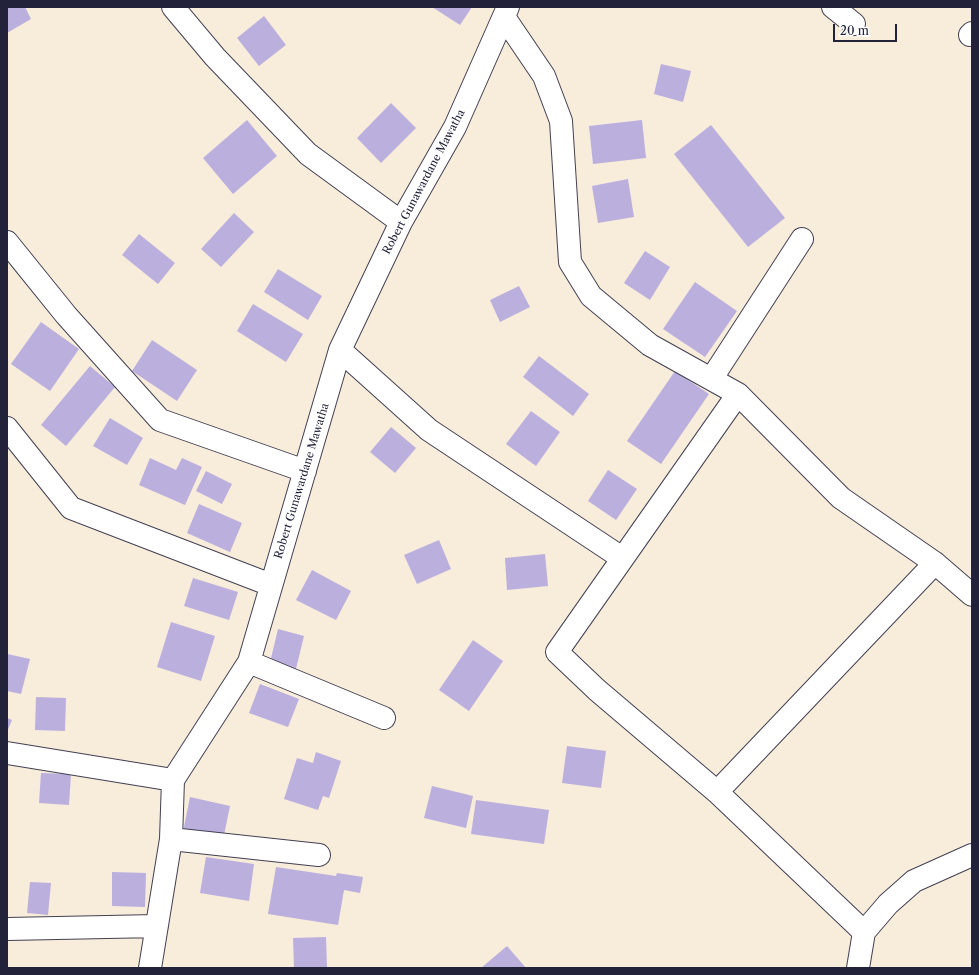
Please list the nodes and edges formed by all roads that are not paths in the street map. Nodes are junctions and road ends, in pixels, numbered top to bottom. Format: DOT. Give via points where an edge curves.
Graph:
graph roads {
  1 [pos="173,7"];
  2 [pos="833,7"];
  3 [pos="506,12"];
  4 [pos="854,24"];
  5 [pos="401,222"];
  6 [pos="802,239"];
  7 [pos="7,242"];
  8 [pos="340,350"];
  9 [pos="712,378"];
  10 [pos="738,394"];
  11 [pos="7,428"];
  12 [pos="305,471"];
  13 [pos="622,558"];
  14 [pos="936,563"];
  15 [pos="270,585"];
  16 [pos="972,595"];
  17 [pos="249,662"];
  18 [pos="384,718"];
  19 [pos="7,752"];
  20 [pos="173,780"];
  21 [pos="717,792"];
  22 [pos="171,839"];
  23 [pos="319,855"];
  24 [pos="972,855"];
  25 [pos="157,926"];
  26 [pos="7,929"];
  27 [pos="864,932"];
  28 [pos="150,968"];
  29 [pos="858,968"];
  1 -- 5 [label="street" via="215,57 308,154"];
  2 -- 4 [label="street"];
  3 -- 5 [label="street, Robert Gunawardane Mawatha" via="456,127"];
  3 -- 9 [label="street" via="544,76 561,121 570,262 591,296 650,345"];
  5 -- 8 [label="street, Robert Gunawardane Mawatha"];
  6 -- 9 [label="street"];
  7 -- 12 [label="street" via="66,315 160,420"];
  8 -- 12 [label="street, Robert Gunawardane Mawatha"];
  8 -- 13 [label="street" via="429,430"];
  9 -- 10 [label="street"];
  10 -- 13 [label="street"];
  10 -- 14 [label="street" via="841,498"];
  11 -- 15 [label="street" via="71,508"];
  12 -- 15 [label="street, Robert Gunawardane Mawatha"];
  13 -- 21 [label="street" via="557,652 597,690"];
  14 -- 16 [label="street"];
  14 -- 21 [label="street"];
  15 -- 17 [label="street, Robert Gunawardane Mawatha"];
  17 -- 18 [label="street"];
  17 -- 20 [label="street, Robert Gunawardane Mawatha"];
  19 -- 20 [label="street"];
  20 -- 22 [label="street"];
  21 -- 27 [label="street"];
  22 -- 23 [label="street"];
  22 -- 25 [label="street"];
  24 -- 27 [label="street" via="914,881 888,904"];
  25 -- 26 [label="street"];
  25 -- 28 [label="street"];
  27 -- 29 [label="street"];
}
